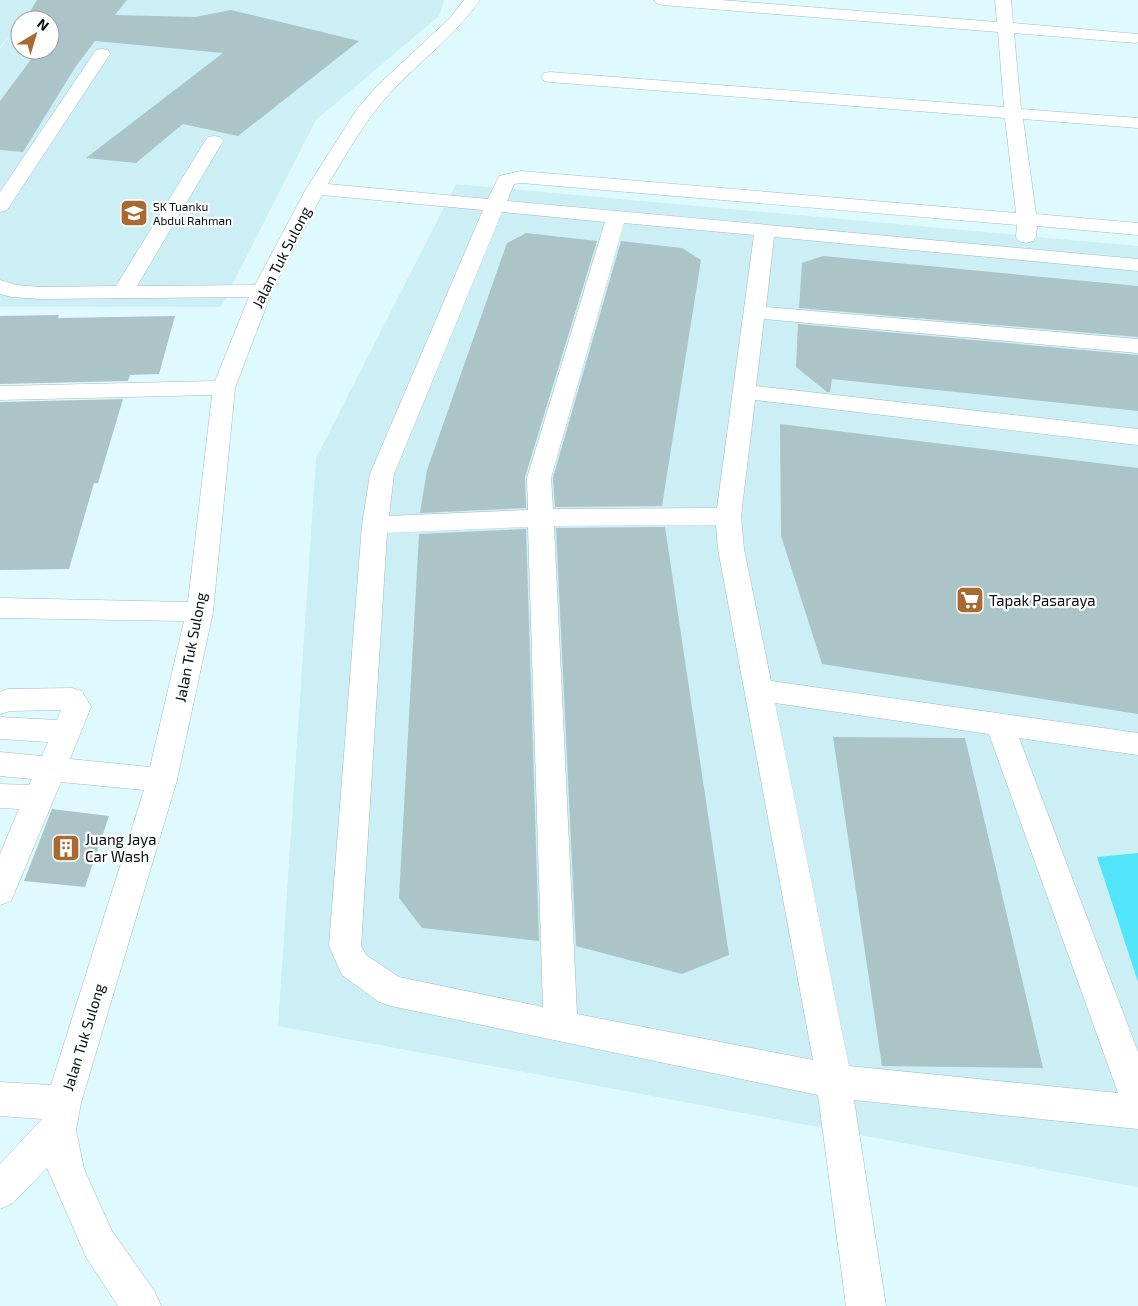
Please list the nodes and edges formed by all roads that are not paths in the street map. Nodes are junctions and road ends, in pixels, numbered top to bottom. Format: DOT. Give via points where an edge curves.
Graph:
graph roads {
  1 [pos="472,0"];
  2 [pos="662,0"];
  3 [pos="1003,0"];
  4 [pos="1005,28"];
  5 [pos="1136,38"];
  6 [pos="102,54"];
  7 [pos="550,77"];
  8 [pos="1013,114"];
  9 [pos="1138,123"];
  10 [pos="214,141"];
  11 [pos="316,189"];
  12 [pos="0,206"];
  13 [pos="495,207"];
  14 [pos="616,218"];
  15 [pos="1027,220"];
  16 [pos="1138,229"];
  17 [pos="765,231"];
  18 [pos="1026,255"];
  19 [pos="1138,265"];
  20 [pos="0,286"];
  21 [pos="262,291"];
  22 [pos="123,292"];
  23 [pos="754,312"];
  24 [pos="1138,346"];
  25 [pos="224,388"];
  26 [pos="744,392"];
  27 [pos="0,394"];
  28 [pos="1138,438"];
  29 [pos="728,516"];
  30 [pos="541,518"];
  31 [pos="375,525"];
  32 [pos="0,608"];
  33 [pos="200,612"];
  34 [pos="758,690"];
  35 [pos="0,703"];
  36 [pos="1000,724"];
  37 [pos="0,728"];
  38 [pos="66,732"];
  39 [pos="1138,744"];
  40 [pos="0,764"];
  41 [pos="50,769"];
  42 [pos="162,780"];
  43 [pos="0,796"];
  44 [pos="38,798"];
  45 [pos="10,842"];
  46 [pos="1,888"];
  47 [pos="561,1028"];
  48 [pos="834,1081"];
  49 [pos="0,1098"];
  50 [pos="1138,1099"];
  51 [pos="1138,1112"];
  52 [pos="61,1117"];
  53 [pos="0,1190"];
  54 [pos="142,1306"];
  55 [pos="866,1306"];
  1 -- 11 [label="street, Jalan Tuk Sulong" via="456,21 363,113"];
  2 -- 4 [label="street"];
  3 -- 4 [label="street"];
  4 -- 5 [label="street"];
  4 -- 8 [label="street"];
  6 -- 12 [label="street"];
  7 -- 8 [label="street"];
  8 -- 9 [label="street"];
  8 -- 15 [label="street"];
  10 -- 22 [label="street"];
  11 -- 13 [label="street"];
  11 -- 21 [label="street, Jalan Tuk Sulong"];
  13 -- 14 [label="street"];
  13 -- 15 [label="street" via="506,180 521,177"];
  13 -- 31 [label="street" via="382,474"];
  14 -- 17 [label="street"];
  14 -- 30 [label="street" via="539,478"];
  15 -- 16 [label="street"];
  15 -- 18 [label="street"];
  17 -- 18 [label="street"];
  17 -- 23 [label="street"];
  18 -- 19 [label="street"];
  20 -- 22 [label="street" via="12,291 40,293"];
  21 -- 22 [label="street"];
  21 -- 25 [label="street, Jalan Tuk Sulong"];
  23 -- 24 [label="street"];
  23 -- 26 [label="street"];
  25 -- 27 [label="street"];
  25 -- 33 [label="street, Jalan Tuk Sulong"];
  26 -- 28 [label="street"];
  26 -- 29 [label="street"];
  29 -- 30 [label="street"];
  29 -- 34 [label="street" via="731,549"];
  30 -- 31 [label="street"];
  30 -- 47 [label="street"];
  31 -- 47 [label="street" via="345,946 354,965 391,991"];
  32 -- 33 [label="street"];
  33 -- 42 [label="street, Jalan Tuk Sulong"];
  34 -- 36 [label="street"];
  34 -- 48 [label="street"];
  35 -- 38 [label="street" via="8,700 72,699 77,707"];
  36 -- 39 [label="street"];
  36 -- 50 [label="street"];
  37 -- 38 [label="street"];
  38 -- 41 [label="street"];
  40 -- 41 [label="street"];
  41 -- 42 [label="street"];
  41 -- 44 [label="street"];
  42 -- 52 [label="street, Jalan Tuk Sulong"];
  43 -- 44 [label="street"];
  44 -- 45 [label="street"];
  45 -- 46 [label="street"];
  47 -- 48 [label="street"];
  48 -- 51 [label="street"];
  48 -- 55 [label="street"];
  49 -- 52 [label="street"];
  52 -- 53 [label="street"];
  52 -- 54 [label="street, Jalan Tuk Sulong" via="66,1172 99,1244"];
}
